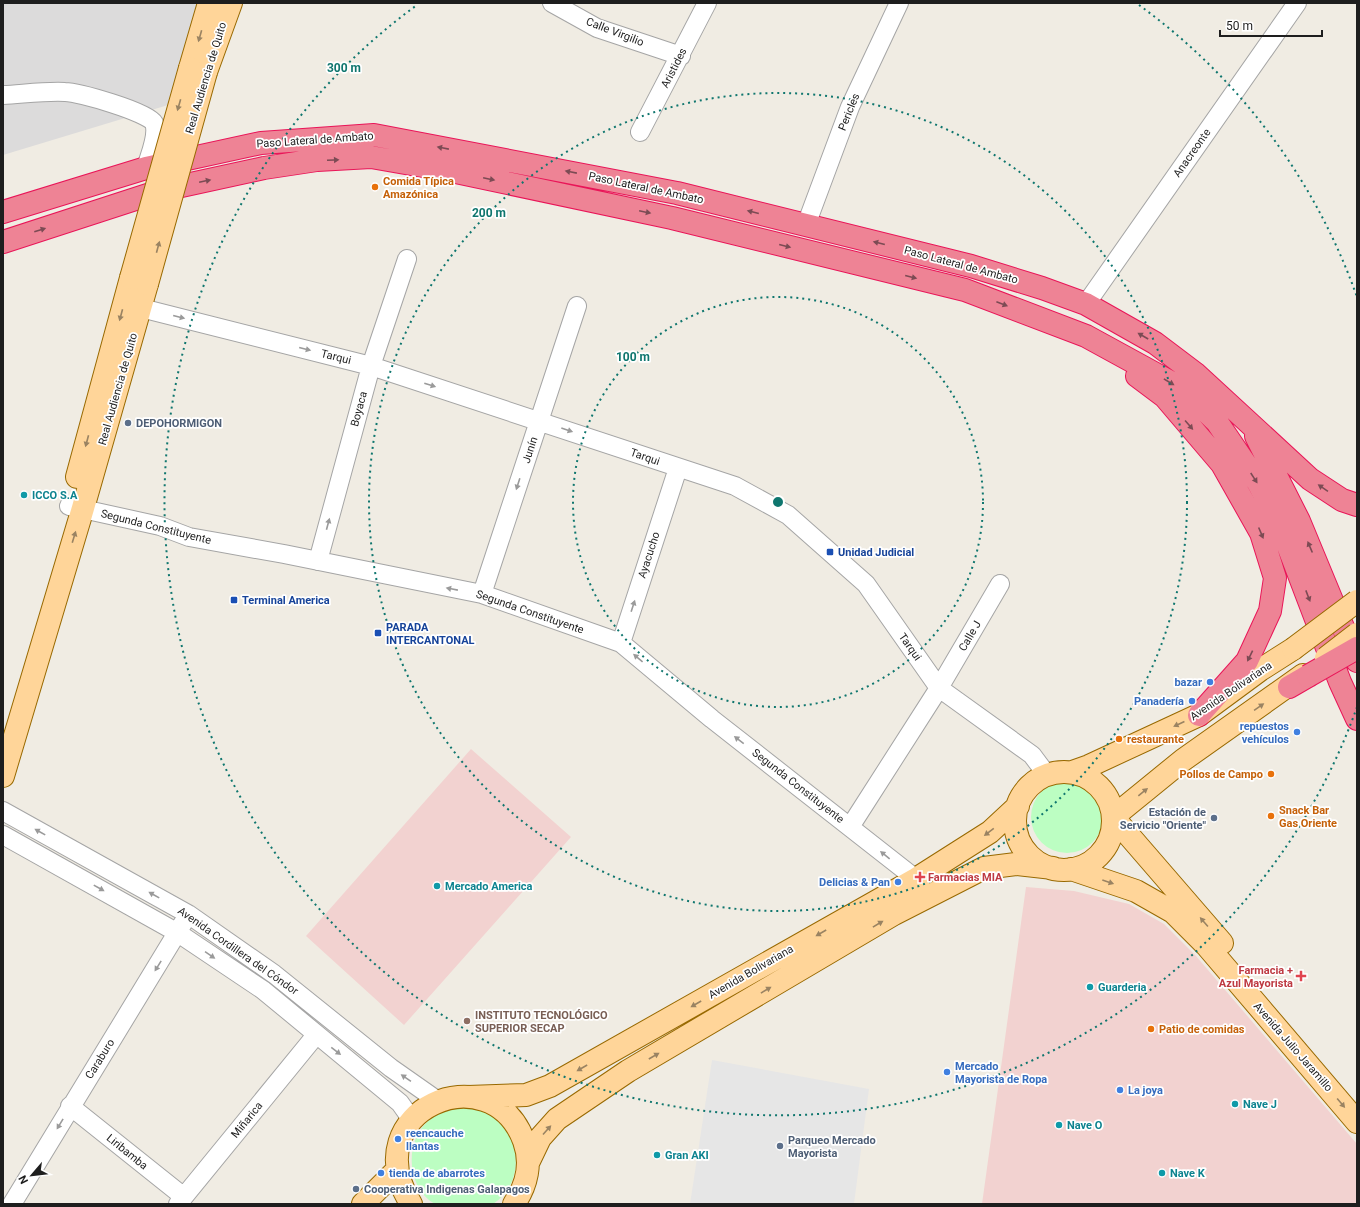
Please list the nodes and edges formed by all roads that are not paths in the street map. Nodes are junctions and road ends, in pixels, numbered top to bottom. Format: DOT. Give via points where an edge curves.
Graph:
graph roads {
  1 [pos="552,3"];
  2 [pos="707,3"];
  3 [pos="899,3"];
  4 [pos="1297,3"];
  5 [pos="220,4"];
  6 [pos="680,56"];
  7 [pos="3,95"];
  8 [pos="640,132"];
  9 [pos="146,168"];
  10 [pos="3,212"];
  11 [pos="806,225"];
  12 [pos="3,242"];
  13 [pos="407,259"];
  14 [pos="139,281"];
  15 [pos="1086,304"];
  16 [pos="577,306"];
  17 [pos="141,308"];
  18 [pos="1086,336"];
  19 [pos="371,366"];
  20 [pos="539,421"];
  21 [pos="1249,422"];
  22 [pos="678,468"];
  23 [pos="1354,501"];
  24 [pos="76,507"];
  25 [pos="318,561"];
  26 [pos="1000,584"];
  27 [pos="482,594"];
  28 [pos="1357,601"];
  29 [pos="1357,634"];
  30 [pos="620,643"];
  31 [pos="1357,648"];
  32 [pos="1357,661"];
  33 [pos="1307,675"];
  34 [pos="1289,686"];
  35 [pos="939,688"];
  36 [pos="1199,715"];
  37 [pos="1357,719"];
  38 [pos="3,733"];
  39 [pos="1072,772"];
  40 [pos="1046,775"];
  41 [pos="3,776"];
  42 [pos="1018,806"];
  43 [pos="3,811"];
  44 [pos="1113,817"];
  45 [pos="850,826"];
  46 [pos="3,835"];
  47 [pos="83,856"];
  48 [pos="1062,869"];
  49 [pos="74,874"];
  50 [pos="916,879"];
  51 [pos="188,914"];
  52 [pos="178,933"];
  53 [pos="316,1035"];
  54 [pos="468,1097"];
  55 [pos="1357,1100"];
  56 [pos="438,1101"];
  57 [pos="70,1106"];
  58 [pos="412,1120"];
  59 [pos="1357,1122"];
  60 [pos="528,1164"];
  61 [pos="397,1170"];
  62 [pos="181,1201"];
  63 [pos="520,1201"];
  64 [pos="12,1204"];
  65 [pos="363,1204"];
  66 [pos="411,1204"];
  1 -- 6 [label="street, Calle Virgilio" via="597,28"];
  2 -- 6 [label="street, Aristides"];
  3 -- 11 [label="street, Pericles" via="850,107"];
  4 -- 15 [label="street, Anacreonte"];
  5 -- 14 [label="main road, Real Audiencia de Quito, bridge" via="198,70"];
  6 -- 8 [label="street, Aristides"];
  7 -- 9 [label="street" via="65,92 109,102 144,116 153,121 156,130"];
  9 -- 10 [label="highway, Paso Lateral de Ambato"];
  11 -- 9 [label="highway, Paso Lateral de Ambato, one-way" via="677,193 374,135 261,143"];
  15 -- 11 [label="highway, Paso Lateral de Ambato, one-way" via="971,266"];
  12 -- 18 [label="highway, Paso Lateral de Ambato, one-way" via="163,190 264,168 318,160 371,157 451,171 672,218 965,290"];
  13 -- 19 [label="street, Boyaca"];
  14 -- 17 [label="main road, Real Audiencia de Quito"];
  14 -- 24 [label="main road, Real Audiencia de Quito, one-way"];
  21 -- 15 [label="highway, Paso Lateral de Ambato, one-way" via="1196,374 1155,343"];
  16 -- 20 [label="street, Junín"];
  17 -- 19 [label="street, Tarqui, one-way"];
  17 -- 24 [label="main road, Real Audiencia de Quito"];
  18 -- 36 [label="highway, one-way" via="1165,397 1222,464 1261,533 1275,578 1270,611 1247,661"];
  18 -- 37 [label="highway, one-way" via="1172,383 1217,422 1257,481 1277,517 1340,682"];
  19 -- 20 [label="street, Tarqui, one-way"];
  25 -- 19 [label="street, Boyaca, one-way"];
  20 -- 22 [label="street, Tarqui, one-way"];
  20 -- 27 [label="street, Junín, one-way"];
  23 -- 21 [label="highway, Paso Lateral de Ambato, one-way" via="1342,500 1310,479"];
  32 -- 21 [label="highway, one-way" via="1299,521"];
  30 -- 22 [label="street, Ayacucho, one-way"];
  22 -- 35 [label="street, Tarqui" via="735,486 788,515 866,584"];
  24 -- 25 [label="street, Segunda Constituyente" via="160,526 189,537"];
  24 -- 38 [label="main road, Real Audiencia de Quito"];
  41 -- 24 [label="main road, Real Audiencia de Quito, one-way"];
  27 -- 25 [label="street, Segunda Constituyente, one-way"];
  26 -- 35 [label="street, Calle J"];
  27 -- 30 [label="street, Segunda Constituyente"];
  28 -- 36 [label="main road, Avenida Bolivariana, bridge"];
  29 -- 33 [label="main road, bridge"];
  45 -- 30 [label="street, Segunda Constituyente, one-way" via="712,719"];
  31 -- 33 [label="highway, bridge"];
  33 -- 34 [label="highway"];
  44 -- 34 [label="main road, one-way" via="1183,760"];
  35 -- 40 [label="street, Tarqui" via="1032,755"];
  35 -- 45 [label="street, Calle J"];
  36 -- 39 [label="main road, Avenida Bolivariana, one-way"];
  39 -- 40 [label="main road, Avenida Bolivariana"];
  39 -- 44 [label="main road, Avenida Bolivariana" via="1100,787 1109,801"];
  40 -- 42 [label="main road, Avenida Bolivariana" via="1034,782 1024,793"];
  42 -- 48 [label="main road, Avenida Bolivariana" via="1016,822 1019,837 1026,851 1038,862"];
  42 -- 50 [label="main road, Avenida Bolivariana, one-way" via="990,832"];
  47 -- 43 [label="street, Avenida Cordillera del Cóndor, one-way"];
  44 -- 48 [label="main road, Avenida Bolivariana" via="1112,832 1107,845 1097,857 1085,865"];
  55 -- 44 [label="main road, Avenida Julio Jaramillo, one-way"];
  50 -- 45 [label="street, Segunda Constituyente, one-way"];
  46 -- 49 [label="street, Avenida Cordillera del Cóndor"];
  47 -- 49 [label="street"];
  51 -- 47 [label="street, Avenida Cordillera del Cóndor, one-way"];
  48 -- 59 [label="main road, Avenida Julio Jaramillo, one-way" via="1136,891 1173,912 1207,946"];
  60 -- 48 [label="main road, Avenida Bolivariana, one-way" via="540,1138 564,1115 628,1071 894,914 984,868 1016,864"];
  49 -- 52 [label="street, Avenida Cordillera del Cóndor, one-way"];
  50 -- 54 [label="main road, Avenida Bolivariana, one-way" via="550,1086 526,1095"];
  51 -- 52 [label="street, Caraburo"];
  56 -- 51 [label="street, Avenida Cordillera del Cóndor, one-way" via="391,1068 274,974"];
  52 -- 53 [label="street, Avenida Cordillera del Cóndor, one-way" via="263,990"];
  52 -- 57 [label="street, Caraburo, one-way"];
  53 -- 58 [label="street, Avenida Cordillera del Cóndor, one-way" via="400,1103"];
  53 -- 62 [label="street, Miñarica"];
  54 -- 56 [label="main road, Avenida Bolivariana"];
  54 -- 60 [label="main road, Avenida Bolivariana" via="484,1100 512,1119 521,1132 527,1148"];
  56 -- 58 [label="main road, Avenida Bolivariana" via="424,1108"];
  57 -- 62 [label="street, Liribamba"];
  57 -- 64 [label="street, Caraburo, one-way"];
  58 -- 61 [label="main road, Avenida Bolivariana" via="399,1143"];
  60 -- 63 [label="main road, Avenida Bolivariana"];
  61 -- 65 [label="main road"];
  61 -- 66 [label="main road, Avenida Bolivariana" via="402,1189"];
}
